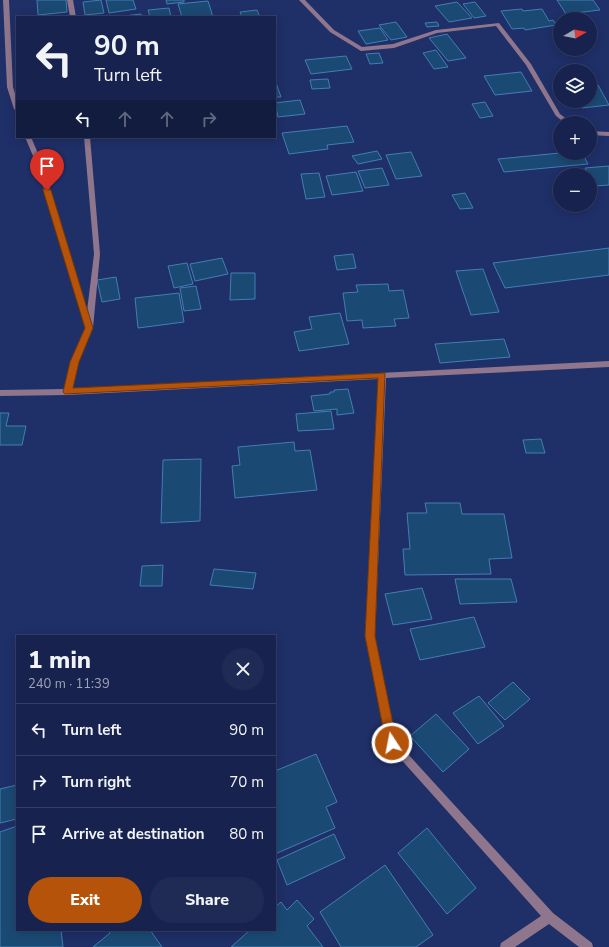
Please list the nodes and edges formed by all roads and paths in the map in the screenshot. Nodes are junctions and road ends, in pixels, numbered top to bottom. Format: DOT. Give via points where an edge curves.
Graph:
graph roads {
  1 [pos="6,0"];
  2 [pos="70,0"];
  3 [pos="302,0"];
  4 [pos="73,16"];
  5 [pos="16,106"];
  6 [pos="559,116"];
  7 [pos="597,133"];
  8 [pos="609,134"];
  9 [pos="28,138"];
  10 [pos="87,138"];
  11 [pos="89,328"];
  12 [pos="609,364"];
  13 [pos="382,375"];
  14 [pos="68,392"];
  15 [pos="0,393"];
  16 [pos="549,917"];
  17 [pos="505,947"];
  18 [pos="588,947"];
  1 -- 5 [label="street" via="10,87"];
  2 -- 4 [label="street"];
  3 -- 6 [label="street" via="332,32 361,50 394,46 436,32 497,24 528,64"];
  7 -- 8 [label="street"];
  9 -- 11 [label="street" via="39,163"];
  10 -- 11 [label="street" via="97,254"];
  11 -- 14 [label="street" via="74,362"];
  12 -- 13 [label="street"];
  13 -- 14 [label="street"];
  13 -- 16 [label="street" via="370,636 392,743"];
  14 -- 15 [label="street"];
  16 -- 17 [label="street"];
  16 -- 18 [label="street"];
}
